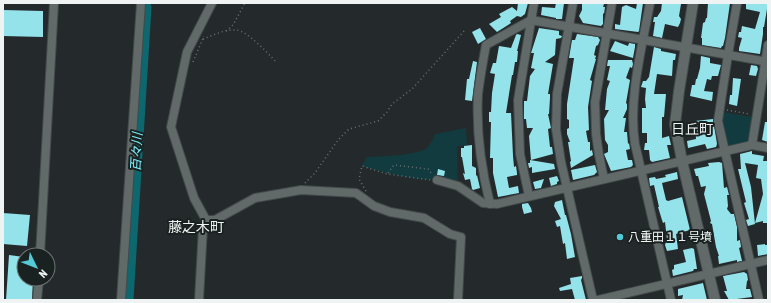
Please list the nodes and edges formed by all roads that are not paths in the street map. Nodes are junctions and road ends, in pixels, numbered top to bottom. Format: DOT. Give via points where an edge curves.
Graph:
graph roads {
  1 [pos="54,3"];
  2 [pos="141,3"];
  3 [pos="212,3"];
  4 [pos="534,3"];
  5 [pos="573,3"];
  6 [pos="612,3"];
  7 [pos="650,3"];
  8 [pos="694,3"];
  9 [pos="737,3"];
  10 [pos="531,20"];
  11 [pos="568,27"];
  12 [pos="607,33"];
  13 [pos="643,40"];
  14 [pos="768,45"];
  15 [pos="686,47"];
  16 [pos="728,55"];
  17 [pos="767,62"];
  18 [pos="752,145"];
  19 [pos="768,148"];
  20 [pos="725,151"];
  21 [pos="682,161"];
  22 [pos="641,170"];
  23 [pos="604,179"];
  24 [pos="437,180"];
  25 [pos="566,188"];
  26 [pos="529,196"];
  27 [pos="490,204"];
  28 [pos="206,220"];
  29 [pos="40,247"];
  30 [pos="768,260"];
  31 [pos="750,264"];
  32 [pos="709,273"];
  33 [pos="667,283"];
  34 [pos="38,287"];
  35 [pos="631,296"];
  36 [pos="37,300"];
  37 [pos="121,300"];
  38 [pos="199,300"];
  39 [pos="458,300"];
  40 [pos="593,300"];
  41 [pos="598,300"];
  42 [pos="671,300"];
  43 [pos="715,300"];
  44 [pos="758,300"];
  1 -- 29 [label="street"];
  2 -- 37 [label="street"];
  3 -- 28 [label="street" via="187,52 171,127 194,198"];
  4 -- 10 [label="street"];
  5 -- 11 [label="street"];
  6 -- 12 [label="street"];
  7 -- 13 [label="street"];
  8 -- 15 [label="street"];
  9 -- 16 [label="street"];
  10 -- 11 [label="street"];
  10 -- 26 [label="street" via="517,110 520,154"];
  10 -- 27 [label="street" via="486,45 478,94 478,127 481,167"];
  11 -- 12 [label="street"];
  11 -- 25 [label="street" via="556,112 558,148"];
  12 -- 13 [label="street"];
  12 -- 23 [label="street" via="595,111"];
  13 -- 15 [label="street"];
  13 -- 22 [label="street" via="633,100 635,144"];
  14 -- 17 [label="street"];
  15 -- 16 [label="street"];
  15 -- 21 [label="street" via="675,124"];
  16 -- 17 [label="street"];
  16 -- 20 [label="street" via="718,121"];
  17 -- 18 [label="street"];
  18 -- 19 [label="street"];
  18 -- 20 [label="street"];
  20 -- 21 [label="street"];
  20 -- 31 [label="street"];
  21 -- 22 [label="street"];
  21 -- 32 [label="street"];
  22 -- 23 [label="street"];
  22 -- 33 [label="street"];
  23 -- 25 [label="street"];
  24 -- 27 [label="street" via="458,186 483,203"];
  25 -- 26 [label="street"];
  25 -- 40 [label="street"];
  26 -- 27 [label="street"];
  28 -- 38 [label="street" via="203,227"];
  28 -- 39 [label="street" via="215,220 256,198 301,190 356,193 374,206 390,212 424,218 450,234 461,237"];
  30 -- 31 [label="street"];
  31 -- 32 [label="street"];
  31 -- 44 [label="street"];
  32 -- 33 [label="street"];
  32 -- 43 [label="street"];
  33 -- 35 [label="street"];
  33 -- 42 [label="street"];
  34 -- 36 [label="street"];
  35 -- 41 [label="street"];
}
